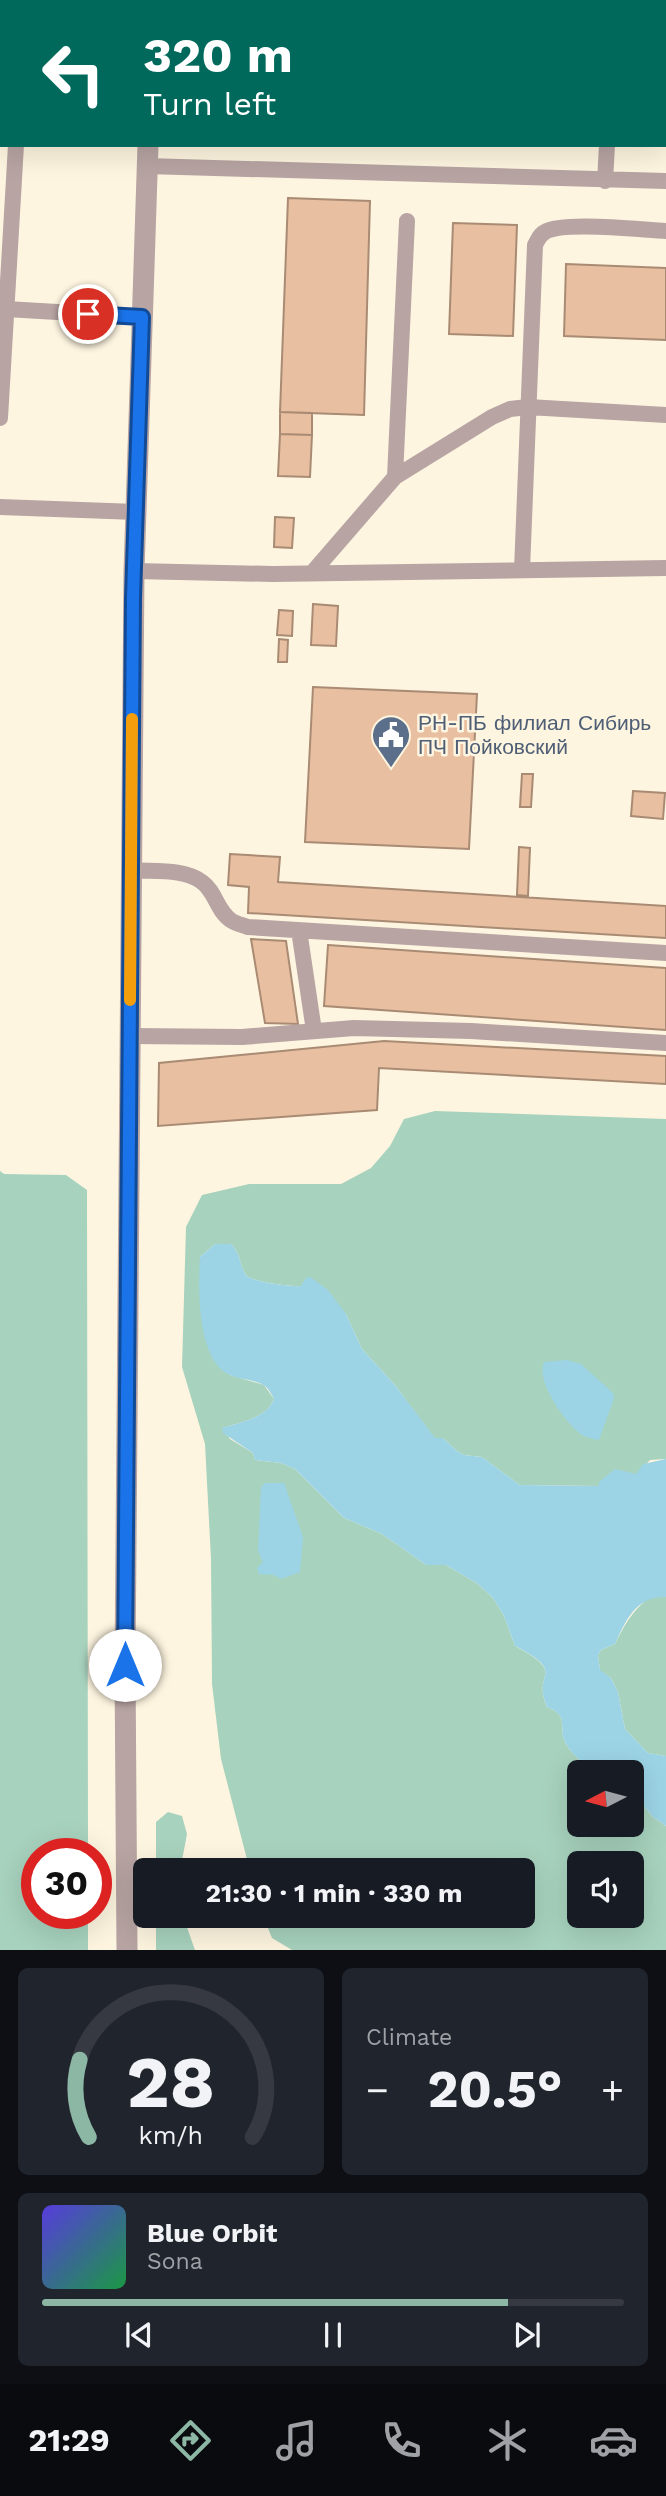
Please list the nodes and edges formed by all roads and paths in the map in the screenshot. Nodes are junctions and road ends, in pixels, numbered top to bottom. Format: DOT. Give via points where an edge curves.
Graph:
graph roads {
  1 [pos="16,147"];
  2 [pos="607,147"];
  3 [pos="147,156"];
  4 [pos="605,181"];
  5 [pos="666,181"];
  6 [pos="407,221"];
  7 [pos="666,231"];
  8 [pos="6,309"];
  9 [pos="142,317"];
  10 [pos="528,407"];
  11 [pos="666,415"];
  12 [pos="0,418"];
  13 [pos="395,477"];
  14 [pos="0,507"];
  15 [pos="136,512"];
  16 [pos="666,568"];
  17 [pos="522,570"];
  18 [pos="134,571"];
  19 [pos="312,573"];
  20 [pos="131,870"];
  21 [pos="299,930"];
  22 [pos="666,953"];
  23 [pos="314,1031"];
  24 [pos="130,1036"];
  25 [pos="666,1043"];
  26 [pos="127,1950"];
  1 -- 8 [label="lane"];
  2 -- 4 [label="lane"];
  3 -- 4 [label="lane"];
  3 -- 9 [label="street"];
  4 -- 5 [label="lane"];
  6 -- 13 [label="lane"];
  7 -- 10 [label="lane" via="566,227 540,235 535,245"];
  8 -- 9 [label="lane"];
  8 -- 12 [label="lane"];
  9 -- 15 [label="street"];
  10 -- 11 [label="lane"];
  10 -- 13 [label="lane" via="492,417"];
  10 -- 17 [label="lane"];
  13 -- 19 [label="lane"];
  14 -- 15 [label="lane"];
  15 -- 18 [label="street"];
  16 -- 17 [label="lane"];
  17 -- 19 [label="lane"];
  18 -- 19 [label="lane"];
  18 -- 20 [label="street"];
  20 -- 21 [label="lane" via="185,873 202,881 232,921 248,927"];
  20 -- 24 [label="street"];
  21 -- 22 [label="lane"];
  21 -- 23 [label="lane"];
  23 -- 24 [label="lane" via="242,1037"];
  23 -- 25 [label="lane" via="471,1031"];
  24 -- 26 [label="street"];
}
